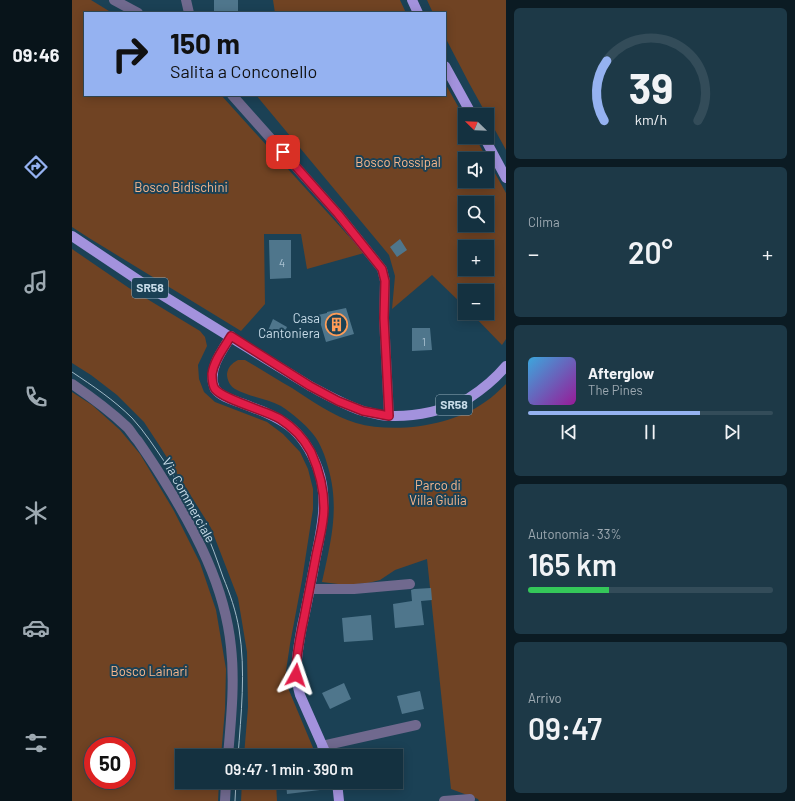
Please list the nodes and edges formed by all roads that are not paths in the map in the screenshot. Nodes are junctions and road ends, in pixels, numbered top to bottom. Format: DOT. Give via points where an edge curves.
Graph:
graph roads {
  1 [pos="114,0"];
  2 [pos="186,0"];
  3 [pos="412,0"];
  4 [pos="136,12"];
  5 [pos="189,12"];
  6 [pos="418,12"];
  7 [pos="446,68"];
  8 [pos="233,96"];
  9 [pos="468,108"];
  10 [pos="488,144"];
  11 [pos="506,178"];
  12 [pos="72,236"];
  13 [pos="231,336"];
  14 [pos="506,366"];
  15 [pos="72,384"];
  16 [pos="389,416"];
  17 [pos="410,584"];
  18 [pos="310,589"];
  19 [pos="416,725"];
  20 [pos="322,746"];
  21 [pos="228,749"];
  22 [pos="324,749"];
  23 [pos="226,789"];
  24 [pos="338,789"];
  25 [pos="470,799"];
  26 [pos="225,801"];
  27 [pos="339,801"];
  28 [pos="444,801"];
  1 -- 4 [label="street"];
  2 -- 5 [label="street"];
  3 -- 6 [label="main road"];
  7 -- 9 [label="main road"];
  8 -- 16 [label="street" via="338,214 382,269 385,281 384,318"];
  10 -- 11 [label="main road"];
  12 -- 13 [label="main road, SR58" via="141,282"];
  13 -- 16 [label="main road, SR58" via="338,401 363,411"];
  13 -- 18 [label="main road" via="215,365 212,376 214,388 230,399 268,413 292,428 302,438 318,470 324,508"];
  14 -- 16 [label="main road, SR58" via="469,398 447,408"];
  15 -- 21 [label="street, Via Commerciale" via="95,399 128,428 152,461 193,529 219,592 228,624 232,667"];
  17 -- 18 [label="street" via="354,589"];
  18 -- 20 [label="main road" via="296,675 300,695"];
  19 -- 20 [label="street"];
  20 -- 22 [label="main road"];
  23 -- 26 [label="street"];
  24 -- 27 [label="main road"];
  25 -- 28 [label="street"];
}
